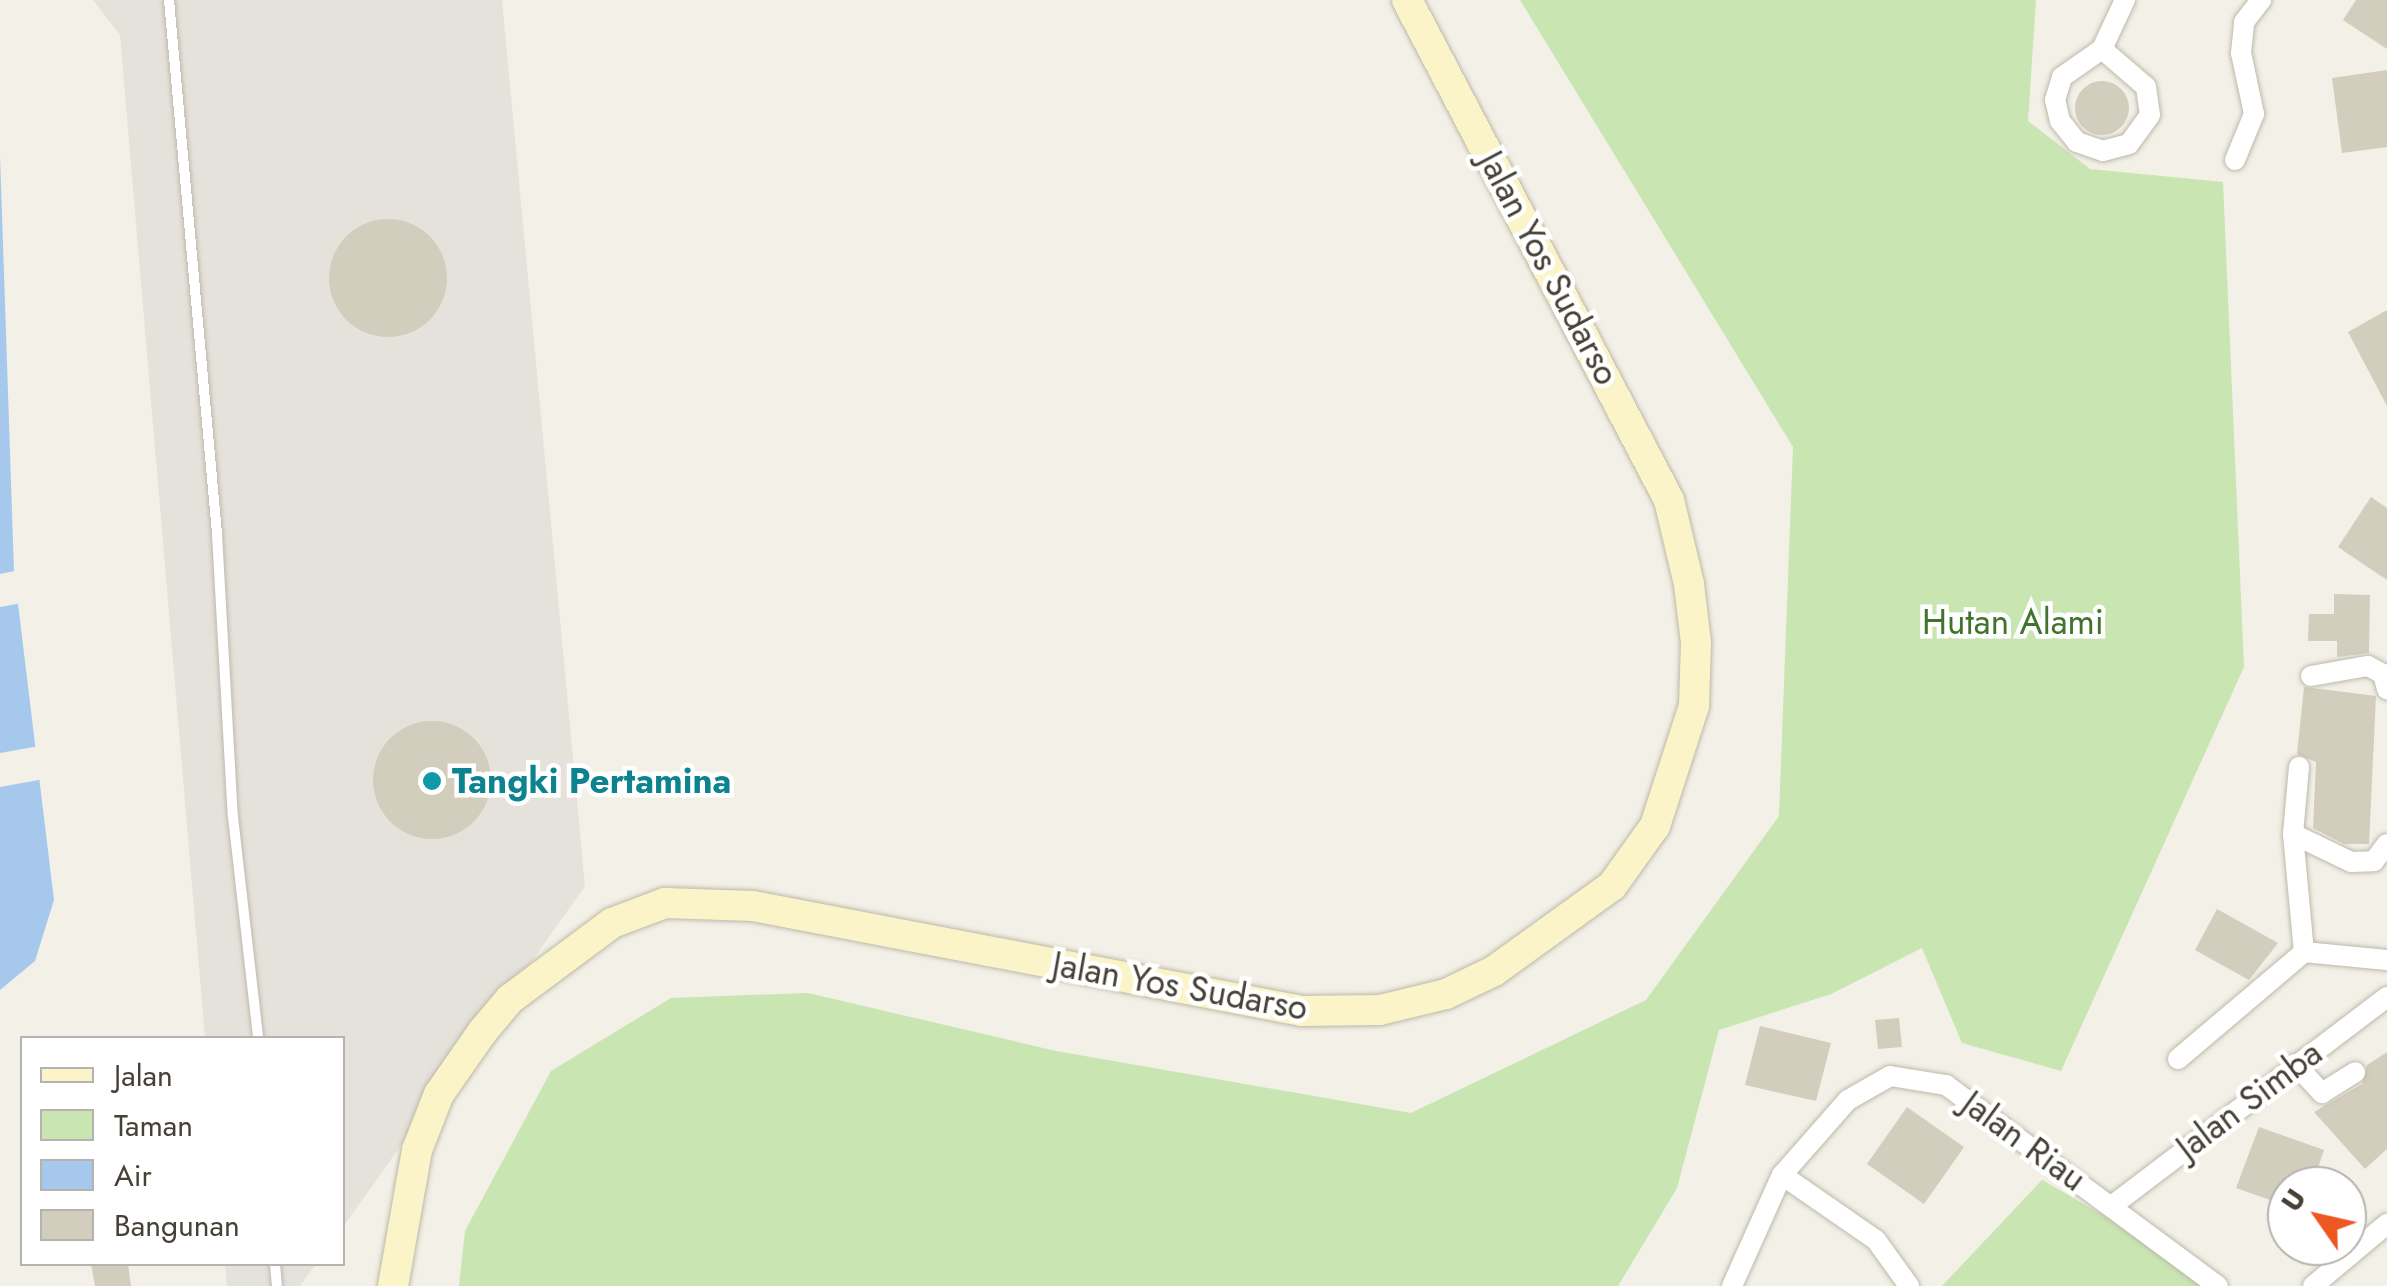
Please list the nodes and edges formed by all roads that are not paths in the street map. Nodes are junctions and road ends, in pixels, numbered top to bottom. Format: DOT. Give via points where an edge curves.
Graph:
graph roads {
  1 [pos="169,0"];
  2 [pos="1407,0"];
  3 [pos="2125,0"];
  4 [pos="2261,0"];
  5 [pos="2102,49"];
  6 [pos="2235,160"];
  7 [pos="2312,676"];
  8 [pos="2387,689"];
  9 [pos="2298,766"];
  10 [pos="2294,834"];
  11 [pos="2387,844"];
  12 [pos="2304,952"];
  13 [pos="2387,960"];
  14 [pos="2387,997"];
  15 [pos="258,1036"];
  16 [pos="2178,1059"];
  17 [pos="2295,1064"];
  18 [pos="2355,1072"];
  19 [pos="1782,1175"];
  20 [pos="2113,1205"];
  21 [pos="2387,1224"];
  22 [pos="394,1286"];
  23 [pos="1732,1286"];
  24 [pos="1909,1286"];
  25 [pos="2218,1286"];
  26 [pos="2312,1286"];
  1 -- 15 [label="lane" via="216,534 233,818"];
  2 -- 22 [label="main road, Jalan Yos Sudarso" via="1669,500 1689,584 1694,706 1654,826 1612,886 1494,971 1446,994 1380,1010 1302,1011 753,906 665,903 612,924 510,999 483,1031 439,1094 417,1150"];
  3 -- 5 [label="street"];
  4 -- 6 [label="street" via="2244,22 2240,53 2254,114"];
  5 -- 5 [label="street" via="2062,77 2056,100 2060,121 2076,142 2102,151 2129,144 2150,115 2146,87"];
  7 -- 8 [label="street" via="2368,666 2383,674"];
  9 -- 10 [label="street"];
  10 -- 11 [label="street" via="2352,862 2374,861"];
  10 -- 12 [label="street"];
  12 -- 13 [label="street"];
  12 -- 16 [label="street"];
  14 -- 17 [label="street, Jalan Simba"];
  17 -- 18 [label="street" via="2322,1093"];
  17 -- 20 [label="street, Jalan Simba"];
  19 -- 20 [label="street, Jalan Riau" via="1848,1100 1890,1076 1946,1085"];
  19 -- 23 [label="street, Jalan Riau"];
  19 -- 24 [label="street" via="1876,1240"];
  20 -- 25 [label="street, Jalan Riau"];
  21 -- 26 [label="street"];
}
